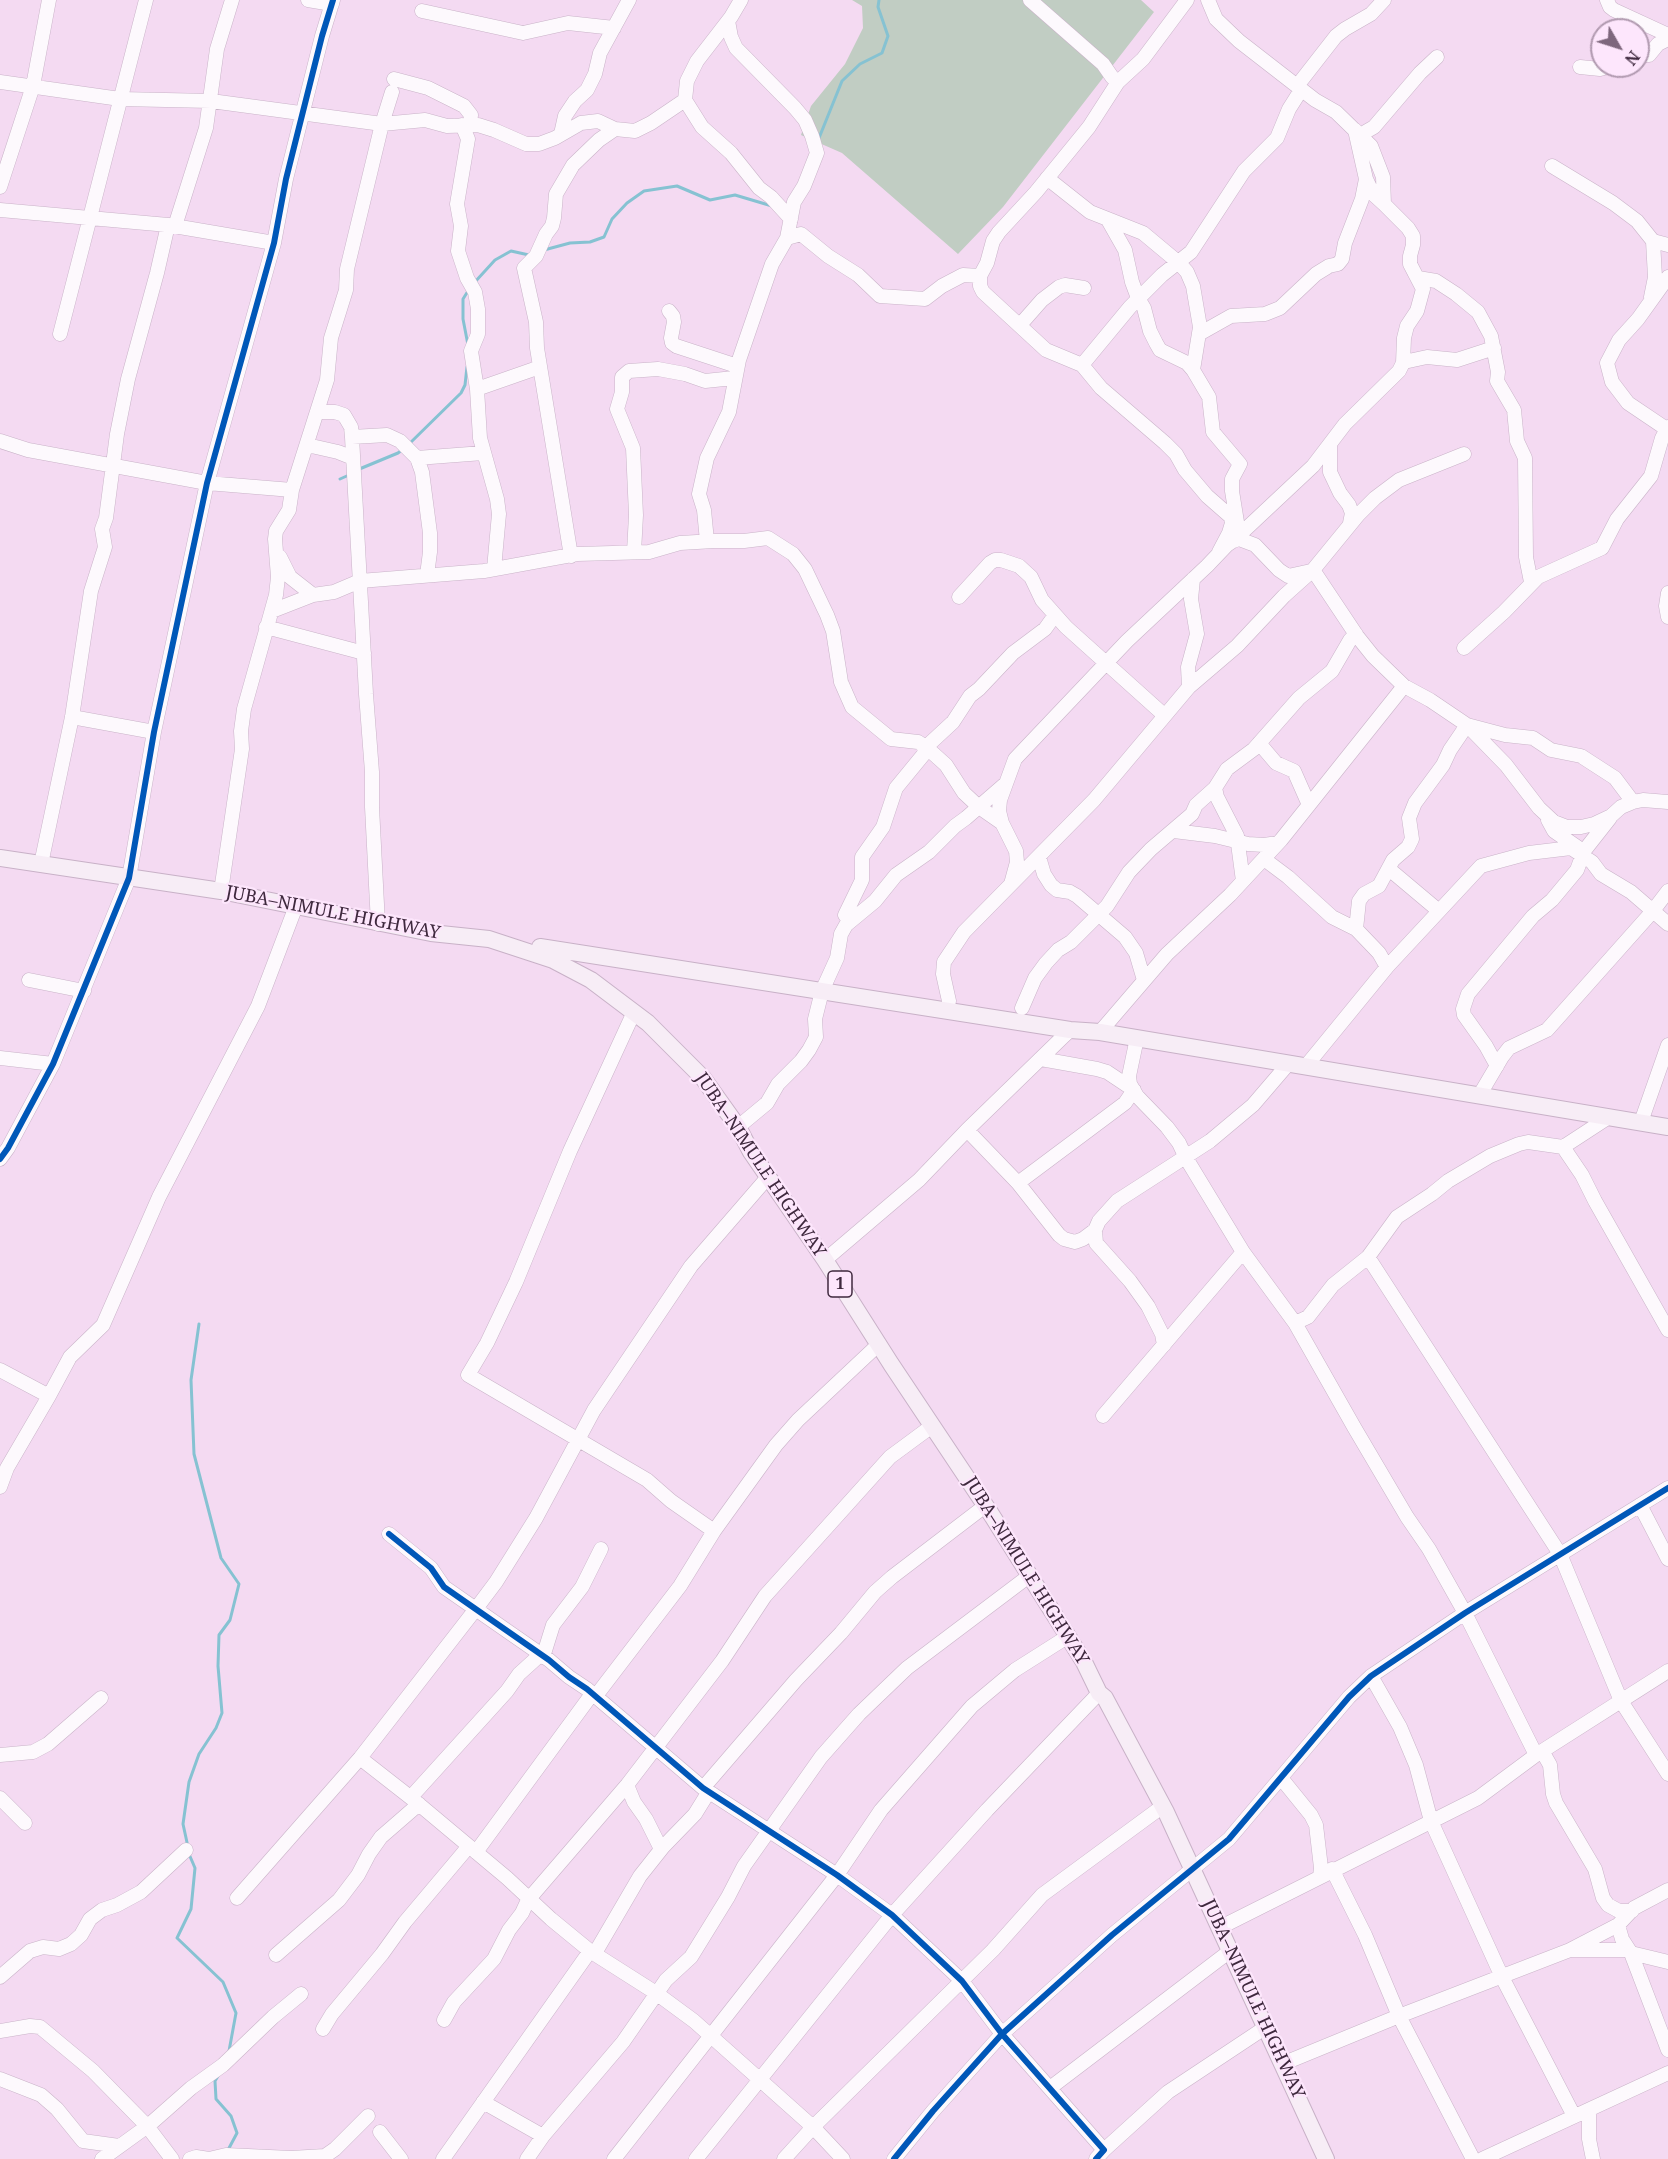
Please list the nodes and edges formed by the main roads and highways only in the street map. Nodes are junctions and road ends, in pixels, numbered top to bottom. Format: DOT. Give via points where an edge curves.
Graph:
graph roads {
  1 [pos="0,858"];
  2 [pos="489,939"];
  3 [pos="1668,1127"];
  4 [pos="1326,2159"];
  1 -- 2 [label="main road, JUBA–NIMULE HIGHWAY / 1" via="221,891 431,933"];
  2 -- 3 [label="main road" via="1100,1032"];
  2 -- 4 [label="main road, JUBA–NIMULE HIGHWAY / 1" via="553,960 591,980 634,1012 703,1078 738,1127 1105,1698 1194,1870"];
}
